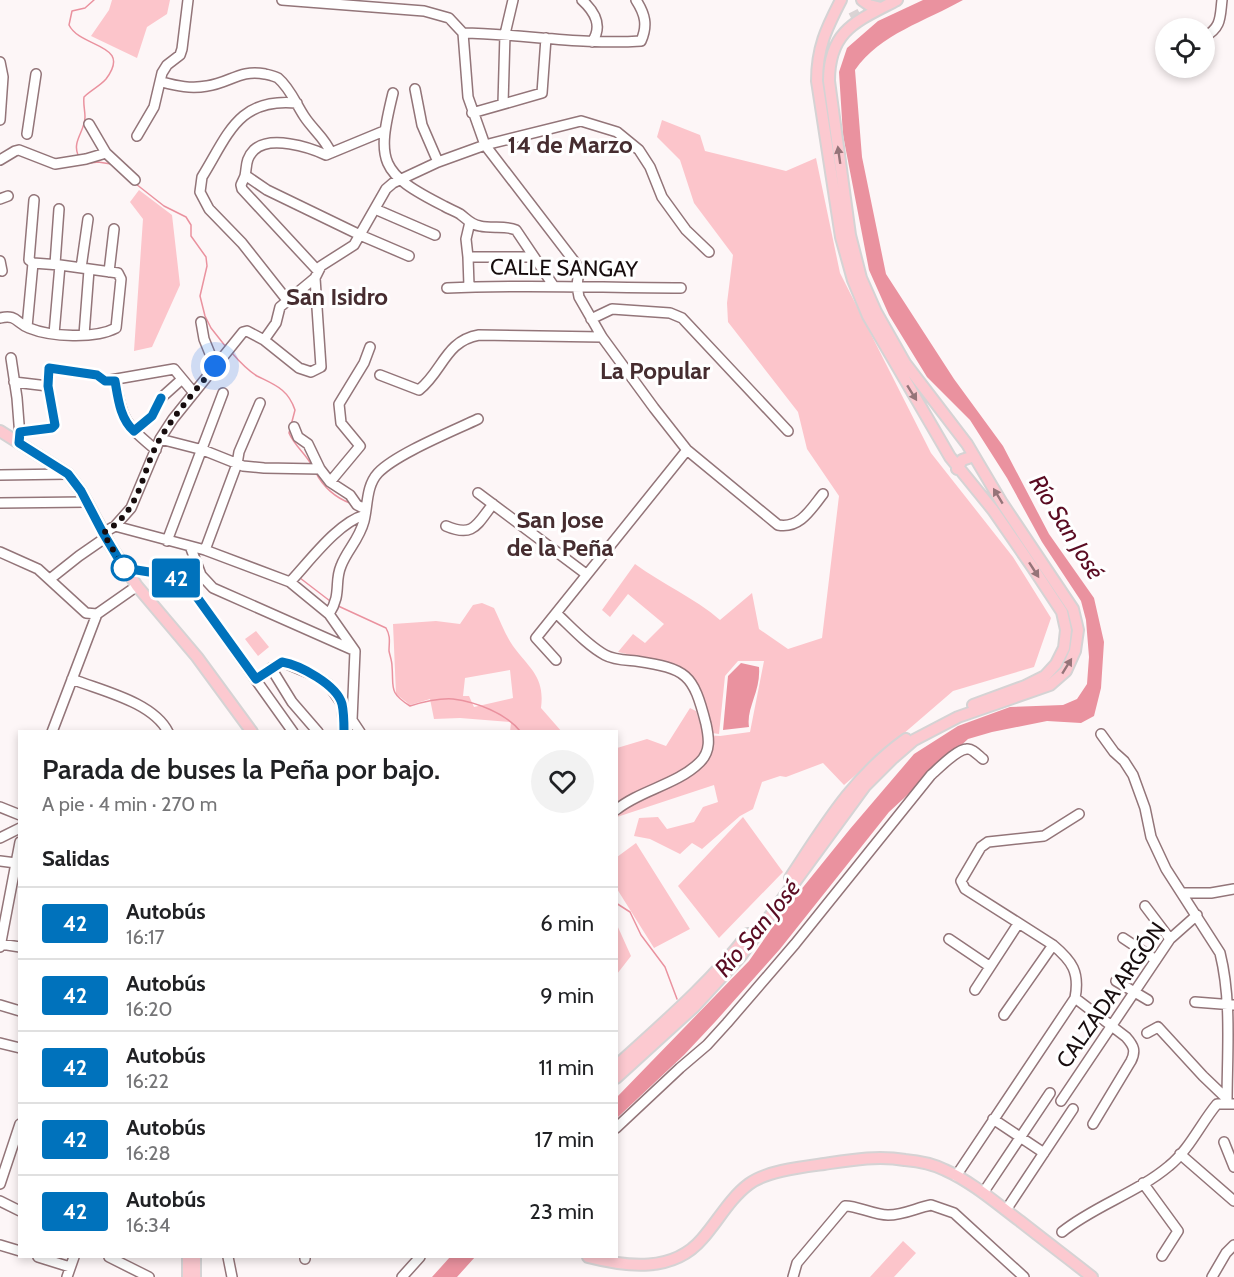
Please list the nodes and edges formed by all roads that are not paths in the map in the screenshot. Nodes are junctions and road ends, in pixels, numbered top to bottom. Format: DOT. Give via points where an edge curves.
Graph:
graph roads {
  1 [pos="188,0"];
  2 [pos="282,0"];
  3 [pos="513,0"];
  4 [pos="582,0"];
  5 [pos="636,0"];
  6 [pos="841,0"];
  7 [pos="862,0"];
  8 [pos="897,0"];
  9 [pos="1222,0"];
  10 [pos="381,3"];
  11 [pos="883,3"];
  12 [pos="851,18"];
  13 [pos="1215,29"];
  14 [pos="463,33"];
  15 [pos="505,34"];
  16 [pos="546,38"];
  17 [pos="592,42"];
  18 [pos="0,62"];
  19 [pos="36,74"];
  20 [pos="162,81"];
  21 [pos="817,81"];
  22 [pos="415,89"];
  23 [pos="393,93"];
  24 [pos="297,103"];
  25 [pos="503,104"];
  26 [pos="472,113"];
  27 [pos="0,120"];
  28 [pos="89,124"];
  29 [pos="384,130"];
  30 [pos="27,134"];
  31 [pos="137,136"];
  32 [pos="485,146"];
  33 [pos="106,153"];
  34 [pos="331,153"];
  35 [pos="1,158"];
  36 [pos="438,162"];
  37 [pos="245,177"];
  38 [pos="135,180"];
  39 [pos="399,180"];
  40 [pos="34,200"];
  41 [pos="375,208"];
  42 [pos="60,209"];
  43 [pos="88,219"];
  44 [pos="470,222"];
  45 [pos="114,229"];
  46 [pos="360,235"];
  47 [pos="435,235"];
  48 [pos="709,252"];
  49 [pos="409,256"];
  50 [pos="533,256"];
  51 [pos="468,257"];
  52 [pos="33,263"];
  53 [pos="58,265"];
  54 [pos="85,269"];
  55 [pos="109,272"];
  56 [pos="316,275"];
  57 [pos="553,285"];
  58 [pos="469,286"];
  59 [pos="577,286"];
  60 [pos="447,288"];
  61 [pos="681,288"];
  62 [pos="287,300"];
  63 [pos="0,318"];
  64 [pos="591,319"];
  65 [pos="201,322"];
  66 [pos="27,327"];
  67 [pos="54,334"];
  68 [pos="84,335"];
  69 [pos="602,337"];
  70 [pos="264,340"];
  71 [pos="370,347"];
  72 [pos="11,358"];
  73 [pos="215,366"];
  74 [pos="380,375"];
  75 [pos="181,380"];
  76 [pos="115,381"];
  77 [pos="14,382"];
  78 [pos="48,386"];
  79 [pos="194,393"];
  80 [pos="223,393"];
  81 [pos="260,403"];
  82 [pos="478,419"];
  83 [pos="294,427"];
  84 [pos="0,431"];
  85 [pos="134,431"];
  86 [pos="789,431"];
  87 [pos="20,437"];
  88 [pos="160,439"];
  89 [pos="967,444"];
  90 [pos="156,450"];
  91 [pos="203,450"];
  92 [pos="687,450"];
  93 [pos="974,456"];
  94 [pos="950,457"];
  95 [pos="237,464"];
  96 [pos="320,469"];
  97 [pos="957,469"];
  98 [pos="68,474"];
  99 [pos="0,475"];
  100 [pos="330,482"];
  101 [pos="478,493"];
  102 [pos="823,494"];
  103 [pos="86,502"];
  104 [pos="0,503"];
  105 [pos="493,504"];
  106 [pos="365,512"];
  107 [pos="115,526"];
  108 [pos="446,526"];
  109 [pos="104,536"];
  110 [pos="167,541"];
  111 [pos="190,546"];
  112 [pos="205,550"];
  113 [pos="0,552"];
  114 [pos="124,568"];
  115 [pos="586,574"];
  116 [pos="50,579"];
  117 [pos="291,582"];
  118 [pos="137,586"];
  119 [pos="330,613"];
  120 [pos="556,613"];
  121 [pos="97,614"];
  122 [pos="355,651"];
  123 [pos="556,660"];
  124 [pos="272,668"];
  125 [pos="72,679"];
  126 [pos="256,679"];
  127 [pos="352,720"];
  128 [pos="53,730"];
  129 [pos="167,730"];
  130 [pos="251,730"];
  131 [pos="292,730"];
  132 [pos="316,730"];
  133 [pos="345,730"];
  134 [pos="346,730"];
  135 [pos="359,730"];
  136 [pos="1101,734"];
  137 [pos="983,759"];
  138 [pos="0,807"];
  139 [pos="618,809"];
  140 [pos="18,813"];
  141 [pos="1079,814"];
  142 [pos="18,829"];
  143 [pos="0,838"];
  144 [pos="18,852"];
  145 [pos="0,861"];
  146 [pos="16,863"];
  147 [pos="0,889"];
  148 [pos="11,890"];
  149 [pos="1234,890"];
  150 [pos="1183,893"];
  151 [pos="1145,906"];
  152 [pos="1197,915"];
  153 [pos="3,918"];
  154 [pos="1018,924"];
  155 [pos="1123,938"];
  156 [pos="949,939"];
  157 [pos="1170,939"];
  158 [pos="0,945"];
  159 [pos="1053,945"];
  160 [pos="18,947"];
  161 [pos="1156,960"];
  162 [pos="989,966"];
  163 [pos="1116,981"];
  164 [pos="975,990"];
  165 [pos="1134,992"];
  166 [pos="1075,998"];
  167 [pos="1148,1000"];
  168 [pos="1195,1002"];
  169 [pos="0,1005"];
  170 [pos="1231,1005"];
  171 [pos="18,1010"];
  172 [pos="1004,1015"];
  173 [pos="1111,1026"];
  174 [pos="1147,1033"];
  175 [pos="0,1043"];
  176 [pos="18,1048"];
  177 [pos="618,1064"];
  178 [pos="618,1076"];
  179 [pos="1050,1093"];
  180 [pos="1061,1101"];
  181 [pos="1230,1102"];
  182 [pos="1073,1109"];
  183 [pos="993,1119"];
  184 [pos="1093,1124"];
  185 [pos="618,1126"];
  186 [pos="18,1129"];
  187 [pos="1020,1137"];
  188 [pos="1224,1142"];
  189 [pos="0,1144"];
  190 [pos="11,1148"];
  191 [pos="1044,1153"];
  192 [pos="1180,1154"];
  193 [pos="1234,1167"];
  194 [pos="956,1176"];
  195 [pos="0,1181"];
  196 [pos="1143,1183"];
  197 [pos="1234,1185"];
  198 [pos="1222,1191"];
  199 [pos="983,1193"];
  200 [pos="0,1201"];
  201 [pos="1234,1201"];
  202 [pos="18,1210"];
  203 [pos="1006,1210"];
  204 [pos="1062,1232"];
  205 [pos="0,1245"];
  206 [pos="1234,1245"];
  207 [pos="18,1250"];
  208 [pos="1162,1256"];
  209 [pos="40,1258"];
  210 [pos="74,1258"];
  211 [pos="111,1258"];
  212 [pos="188,1258"];
  213 [pos="195,1258"];
  214 [pos="228,1258"];
  215 [pos="419,1258"];
  216 [pos="592,1258"];
  217 [pos="68,1272"];
  218 [pos="149,1277"];
  219 [pos="188,1277"];
  220 [pos="195,1277"];
  221 [pos="232,1277"];
  222 [pos="402,1277"];
  223 [pos="793,1277"];
  224 [pos="1024,1277"];
  225 [pos="1092,1277"];
  226 [pos="1212,1277"];
  1 -- 20 [label="street" via="182,49 167,65"];
  2 -- 10 [label="street"];
  3 -- 15 [label="street"];
  4 -- 17 [label="street" via="597,18"];
  5 -- 17 [label="street" via="646,21 641,41"];
  6 -- 21 [label="main road" via="821,44"];
  7 -- 11 [label="main road" via="869,5"];
  8 -- 11 [label="main road"];
  9 -- 13 [label="street"];
  10 -- 14 [label="street" via="449,18"];
  89 -- 11 [label="main road, one-way" via="905,363 876,312 861,279 850,235 829,64 846,30"];
  12 -- 21 [label="main road" via="826,44"];
  14 -- 15 [label="street"];
  14 -- 26 [label="street"];
  15 -- 16 [label="street"];
  15 -- 25 [label="street"];
  16 -- 17 [label="street"];
  16 -- 25 [label="street" via="542,93"];
  18 -- 27 [label="street"];
  19 -- 30 [label="street"];
  20 -- 24 [label="street" via="204,87 253,72 277,77"];
  20 -- 31 [label="street" via="154,107"];
  21 -- 94 [label="main road, one-way" via="841,237 853,280 868,316"];
  22 -- 36 [label="street" via="422,125"];
  23 -- 29 [label="street"];
  24 -- 34 [label="street"];
  24 -- 62 [label="street" via="268,105 242,115 231,127 200,185 209,209"];
  25 -- 26 [label="street"];
  26 -- 32 [label="street"];
  28 -- 33 [label="street"];
  29 -- 34 [label="street"];
  29 -- 39 [label="street" via="385,161"];
  32 -- 36 [label="street"];
  32 -- 48 [label="street" via="581,121 617,132 639,150 662,197 686,231"];
  32 -- 59 [label="street" via="579,268"];
  33 -- 35 [label="street" via="55,164 19,150"];
  33 -- 38 [label="street"];
  34 -- 37 [label="street" via="326,155 297,145 264,145 254,150 248,160"];
  36 -- 39 [label="street"];
  37 -- 46 [label="street"];
  37 -- 56 [label="street" via="242,189"];
  39 -- 41 [label="street" via="386,189"];
  39 -- 44 [label="street"];
  40 -- 52 [label="street" via="29,260"];
  41 -- 46 [label="street"];
  41 -- 47 [label="street"];
  42 -- 53 [label="street"];
  43 -- 54 [label="street"];
  44 -- 50 [label="street" via="516,230"];
  44 -- 51 [label="street" via="466,239"];
  45 -- 55 [label="street"];
  46 -- 49 [label="street"];
  46 -- 56 [label="street" via="354,245 321,266"];
  50 -- 51 [label="street"];
  50 -- 57 [label="street"];
  51 -- 58 [label="street"];
  52 -- 53 [label="street"];
  52 -- 66 [label="street"];
  53 -- 54 [label="street"];
  53 -- 67 [label="street"];
  54 -- 55 [label="street"];
  54 -- 68 [label="street"];
  55 -- 68 [label="street" via="118,273 121,279 116,328"];
  56 -- 62 [label="street"];
  56 -- 70 [label="street" via="321,367 311,372 299,368"];
  57 -- 58 [label="street, CALLE SANGAY"];
  57 -- 59 [label="street, CALLE SANGAY"];
  58 -- 60 [label="street, CALLE SANGAY"];
  59 -- 61 [label="street, CALLE SANGAY"];
  59 -- 64 [label="street"];
  62 -- 70 [label="street"];
  63 -- 66 [label="street" via="15,317"];
  64 -- 69 [label="street"];
  64 -- 86 [label="street" via="612,309 670,313 682,318"];
  65 -- 73 [label="street"];
  66 -- 67 [label="street"];
  67 -- 68 [label="street"];
  69 -- 74 [label="street" via="467,337 457,343 418,390"];
  69 -- 92 [label="street"];
  70 -- 73 [label="street" via="245,331"];
  71 -- 100 [label="street" via="339,404 341,423 360,446"];
  72 -- 77 [label="street"];
  73 -- 79 [label="street"];
  75 -- 76 [label="street" via="174,369 168,369"];
  75 -- 79 [label="street"];
  75 -- 85 [label="street" via="161,398 152,416"];
  76 -- 78 [label="street" via="50,368"];
  76 -- 85 [label="street" via="121,411"];
  77 -- 78 [label="street"];
  77 -- 87 [label="street"];
  78 -- 87 [label="street" via="55,425"];
  79 -- 88 [label="street"];
  80 -- 91 [label="street"];
  81 -- 95 [label="street"];
  82 -- 106 [label="street" via="378,473 370,487"];
  83 -- 96 [label="street"];
  84 -- 87 [label="main road"];
  85 -- 90 [label="street"];
  87 -- 98 [label="main road"];
  88 -- 90 [label="street"];
  88 -- 91 [label="street"];
  89 -- 93 [label="main road"];
  89 -- 94 [label="main road" via="960,454"];
  90 -- 107 [label="street" via="131,508"];
  91 -- 95 [label="street"];
  91 -- 110 [label="street"];
  92 -- 102 [label="street" via="778,525 794,525"];
  92 -- 115 [label="street"];
  93 -- 97 [label="main road" via="962,460"];
  178 -- 93 [label="main road, one-way" via="694,1007 740,957 865,786 892,759 914,740 958,717 1050,686 1066,670 1075,651 1078,630 1073,609"];
  94 -- 97 [label="main road"];
  95 -- 96 [label="street"];
  95 -- 112 [label="street"];
  96 -- 100 [label="street"];
  97 -- 177 [label="main road, one-way" via="993,510 1062,612 1064,648 1056,664 1045,676 956,711 886,753 832,814 734,953"];
  98 -- 99 [label="street"];
  98 -- 103 [label="main road"];
  100 -- 106 [label="street" via="350,495"];
  101 -- 105 [label="street"];
  103 -- 104 [label="street"];
  103 -- 109 [label="main road"];
  105 -- 108 [label="street" via="472,530"];
  105 -- 115 [label="street"];
  106 -- 117 [label="street" via="341,529"];
  106 -- 119 [label="street" via="358,536 340,567 336,602"];
  107 -- 109 [label="street"];
  107 -- 110 [label="street"];
  109 -- 114 [label="main road"];
  109 -- 116 [label="street"];
  110 -- 111 [label="street"];
  111 -- 112 [label="street"];
  111 -- 122 [label="street" via="201,575 213,588"];
  112 -- 117 [label="street"];
  113 -- 116 [label="street" via="38,569"];
  114 -- 118 [label="main road"];
  114 -- 126 [label="street" via="186,582"];
  115 -- 120 [label="street"];
  116 -- 121 [label="street" via="83,611"];
  117 -- 119 [label="street"];
  118 -- 121 [label="street"];
  118 -- 130 [label="main road"];
  119 -- 122 [label="street"];
  120 -- 123 [label="street" via="536,639"];
  120 -- 139 [label="street" via="607,656 670,667 682,673 691,681 699,700 709,742 702,760"];
  121 -- 125 [label="street"];
  122 -- 127 [label="street"];
  124 -- 126 [label="street"];
  124 -- 132 [label="street" via="292,702"];
  124 -- 133 [label="street" via="287,663 328,684 342,704"];
  125 -- 128 [label="street"];
  125 -- 129 [label="street" via="140,706 157,717"];
  126 -- 131 [label="street"];
  127 -- 134 [label="street"];
  127 -- 135 [label="street"];
  136 -- 150 [label="street" via="1133,775 1151,837"];
  137 -- 185 [label="street" via="965,749 931,775 727,1023"];
  138 -- 140 [label="street"];
  141 -- 154 [label="street" via="1044,836 988,842 961,881 965,890"];
  142 -- 143 [label="street"];
  144 -- 146 [label="street"];
  145 -- 146 [label="street"];
  146 -- 148 [label="street"];
  147 -- 148 [label="street"];
  148 -- 153 [label="street"];
  149 -- 150 [label="street"];
  150 -- 152 [label="street"];
  151 -- 157 [label="street"];
  152 -- 157 [label="street, CALZADA ARGÓN"];
  152 -- 170 [label="street" via="1220,953"];
  153 -- 158 [label="street"];
  154 -- 159 [label="street"];
  154 -- 162 [label="street"];
  155 -- 161 [label="street"];
  156 -- 162 [label="street"];
  157 -- 161 [label="street, CALZADA ARGÓN"];
  158 -- 160 [label="street"];
  159 -- 166 [label="street" via="1074,969"];
  159 -- 172 [label="street"];
  161 -- 165 [label="street, CALZADA ARGÓN"];
  162 -- 164 [label="street"];
  163 -- 165 [label="street"];
  165 -- 167 [label="street"];
  165 -- 173 [label="street, CALZADA ARGÓN"];
  166 -- 173 [label="street"];
  166 -- 183 [label="street"];
  168 -- 170 [label="street"];
  169 -- 171 [label="street"];
  170 -- 181 [label="street"];
  173 -- 180 [label="street, CALZADA ARGÓN"];
  173 -- 184 [label="street" via="1133,1045 1134,1056"];
  174 -- 181 [label="street" via="1158,1027"];
  175 -- 176 [label="street"];
  179 -- 187 [label="street"];
  181 -- 192 [label="street" via="1217,1104"];
  182 -- 191 [label="street"];
  183 -- 187 [label="street"];
  183 -- 194 [label="street"];
  186 -- 190 [label="street"];
  187 -- 191 [label="street"];
  187 -- 199 [label="street"];
  188 -- 193 [label="street"];
  189 -- 190 [label="street"];
  190 -- 195 [label="street"];
  191 -- 203 [label="street"];
  192 -- 196 [label="street" via="1171,1165"];
  192 -- 198 [label="street"];
  194 -- 199 [label="main road"];
  194 -- 216 [label="main road" via="943,1169 885,1158 835,1162 772,1174 751,1182 739,1192 701,1240 673,1260 640,1265"];
  196 -- 204 [label="street"];
  196 -- 208 [label="street" via="1178,1231"];
  197 -- 198 [label="street"];
  198 -- 201 [label="street"];
  199 -- 203 [label="main road"];
  200 -- 202 [label="street"];
  203 -- 225 [label="main road"];
  205 -- 207 [label="street"];
  206 -- 226 [label="street"];
  209 -- 217 [label="street"];
  210 -- 217 [label="street"];
  211 -- 218 [label="street"];
  212 -- 219 [label="main road"];
  213 -- 220 [label="main road"];
  214 -- 221 [label="street"];
  215 -- 222 [label="street"];
  223 -- 224 [label="street" via="796,1263 850,1205 869,1213 889,1215 931,1205 954,1213"];
}
